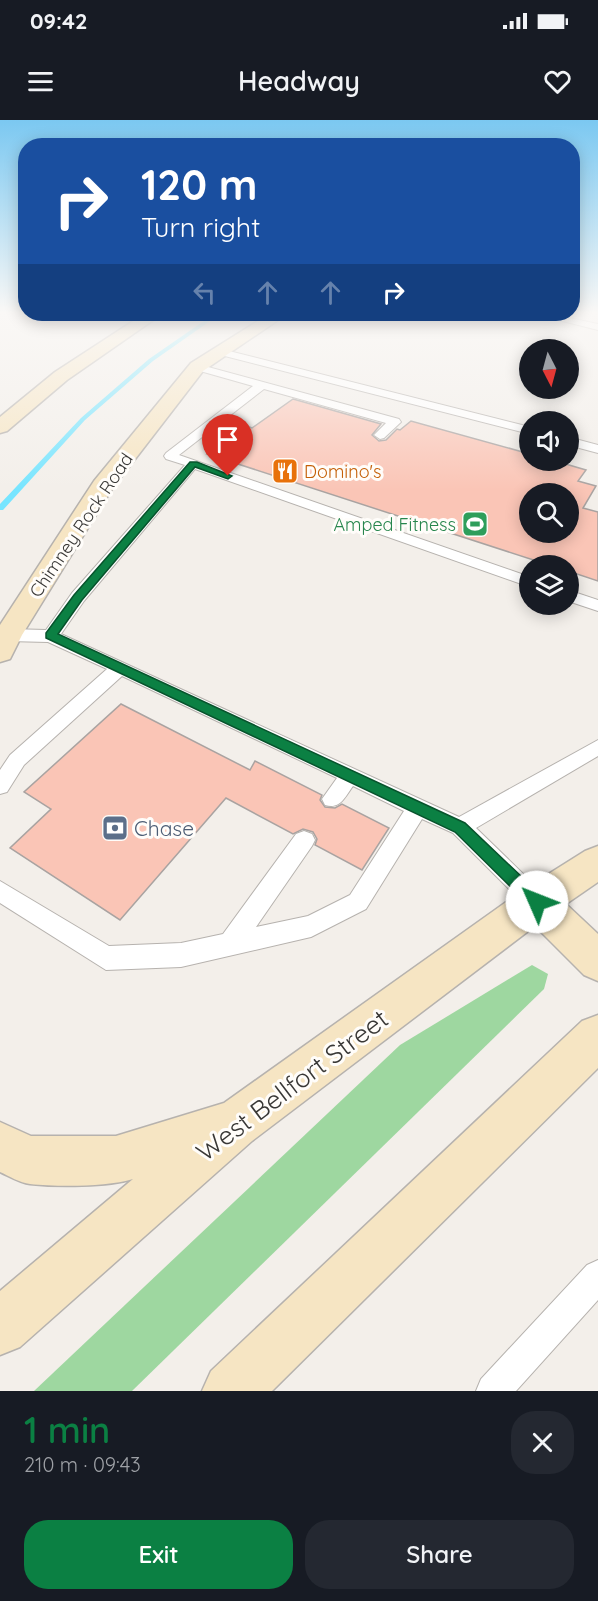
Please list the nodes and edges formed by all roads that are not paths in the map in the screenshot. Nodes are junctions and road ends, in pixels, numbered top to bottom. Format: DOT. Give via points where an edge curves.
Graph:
graph roads {
  1 [pos="68,371"];
  2 [pos="194,371"];
  3 [pos="214,371"];
  4 [pos="296,371"];
  5 [pos="306,374"];
  6 [pos="263,384"];
  7 [pos="279,388"];
  8 [pos="0,427"];
  9 [pos="519,428"];
  10 [pos="380,435"];
  11 [pos="579,444"];
  12 [pos="598,449"];
  13 [pos="193,464"];
  14 [pos="519,578"];
  15 [pos="579,600"];
  16 [pos="598,606"];
  17 [pos="51,636"];
  18 [pos="4,643"];
  19 [pos="120,668"];
  20 [pos="598,747"];
  21 [pos="350,776"];
  22 [pos="0,786"];
  23 [pos="332,799"];
  24 [pos="418,807"];
  25 [pos="460,827"];
  26 [pos="304,840"];
  27 [pos="598,862"];
  28 [pos="0,891"];
  29 [pos="537,902"];
  30 [pos="230,944"];
  31 [pos="598,961"];
  32 [pos="598,1036"];
  33 [pos="235,1124"];
  34 [pos="0,1146"];
  35 [pos="598,1276"];
  36 [pos="0,1327"];
  37 [pos="231,1391"];
  38 [pos="493,1391"];
  1 -- 8 [label="main road"];
  2 -- 18 [label="main road, Chimney Rock Road" via="102,486"];
  3 -- 6 [label="lane"];
  4 -- 5 [label="lane"];
  5 -- 7 [label="lane"];
  5 -- 9 [label="lane"];
  6 -- 7 [label="lane"];
  6 -- 13 [label="lane" via="170,456"];
  7 -- 10 [label="lane" via="395,422"];
  11 -- 12 [label="lane"];
  13 -- 14 [label="lane"];
  13 -- 17 [label="lane" via="78,597"];
  15 -- 16 [label="lane"];
  17 -- 18 [label="lane"];
  17 -- 19 [label="lane"];
  19 -- 21 [label="lane"];
  19 -- 22 [label="lane" via="17,760"];
  20 -- 25 [label="lane"];
  21 -- 23 [label="lane"];
  21 -- 24 [label="lane"];
  24 -- 25 [label="lane"];
  24 -- 30 [label="lane" via="358,902 311,926"];
  25 -- 29 [label="lane"];
  26 -- 30 [label="lane"];
  27 -- 29 [label="main road, West Bellfort Street"];
  28 -- 30 [label="lane" via="106,958 181,955"];
  29 -- 31 [label="main road"];
  29 -- 33 [label="main road, West Bellfort Street"];
  32 -- 37 [label="main road"];
  33 -- 34 [label="main road" via="116,1160 28,1160"];
  33 -- 36 [label="main road, West Bellfort Street"];
  35 -- 38 [label="lane"];
}
